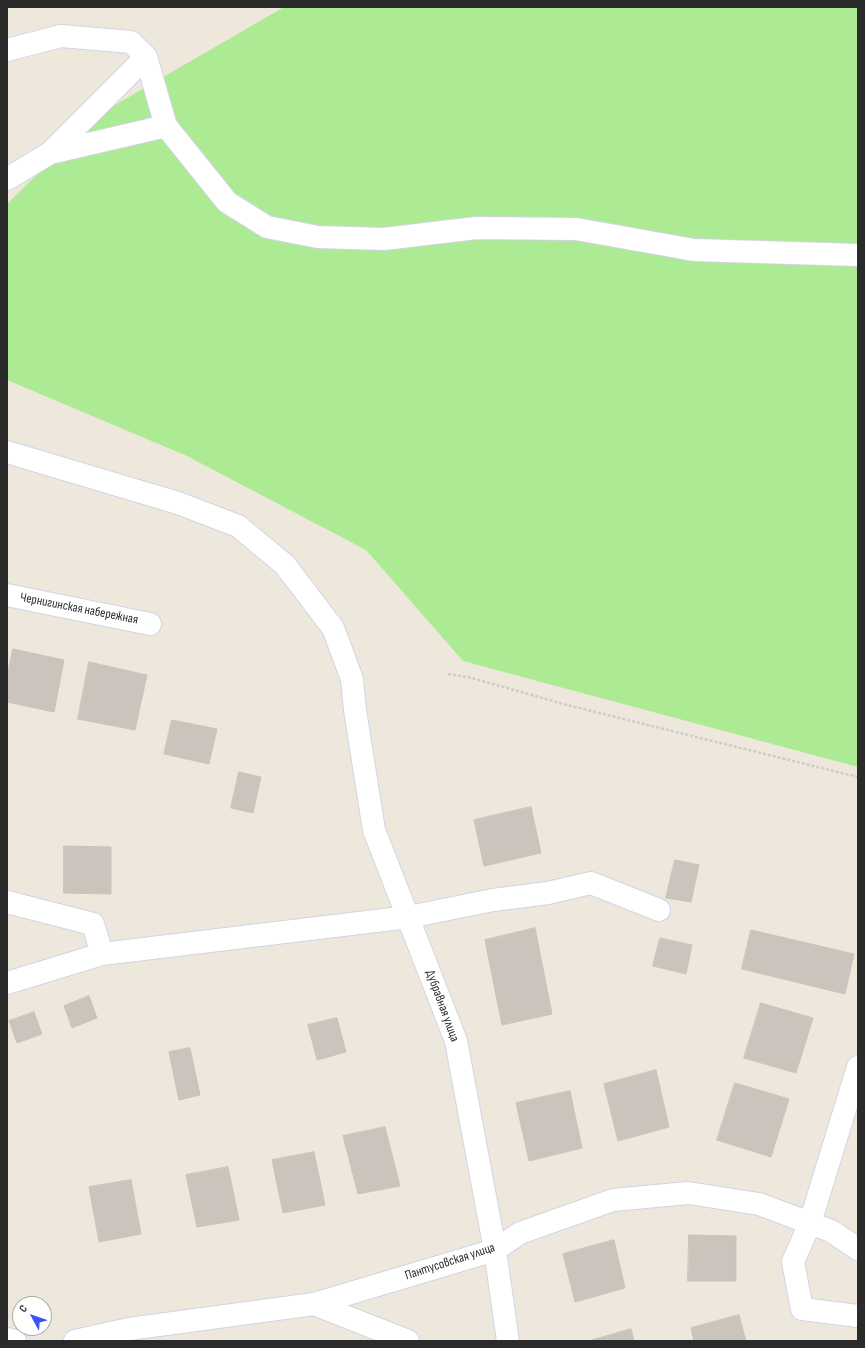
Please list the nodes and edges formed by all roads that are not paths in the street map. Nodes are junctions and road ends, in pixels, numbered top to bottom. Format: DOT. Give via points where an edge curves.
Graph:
graph roads {
  1 [pos="7,50"];
  2 [pos="146,58"];
  3 [pos="166,126"];
  4 [pos="50,153"];
  5 [pos="7,179"];
  6 [pos="858,255"];
  7 [pos="7,452"];
  8 [pos="7,595"];
  9 [pos="150,624"];
  10 [pos="7,902"];
  11 [pos="659,910"];
  12 [pos="409,917"];
  13 [pos="102,954"];
  14 [pos="7,983"];
  15 [pos="858,1067"];
  16 [pos="810,1223"];
  17 [pos="858,1249"];
  18 [pos="495,1250"];
  19 [pos="314,1304"];
  20 [pos="858,1316"];
  21 [pos="7,1339"];
  22 [pos="15,1341"];
  23 [pos="75,1341"];
  24 [pos="408,1341"];
  25 [pos="508,1341"];
  1 -- 2 [label="street" via="62,36 131,42"];
  2 -- 3 [label="street"];
  2 -- 4 [label="street"];
  3 -- 4 [label="street"];
  3 -- 6 [label="street" via="228,202 267,227 318,238 384,239 476,228 576,229 694,250"];
  4 -- 5 [label="street"];
  7 -- 12 [label="street, Дубравная улица" via="178,503 238,526 285,565 333,628 352,679 374,830"];
  8 -- 9 [label="street, Чернигинская набережная"];
  10 -- 13 [label="street" via="93,924"];
  11 -- 12 [label="street" via="591,883"];
  12 -- 13 [label="street"];
  12 -- 18 [label="street, Дубравная улица" via="456,1041"];
  13 -- 14 [label="street"];
  15 -- 16 [label="street"];
  16 -- 17 [label="street, Пантусовская улица" via="831,1231"];
  16 -- 18 [label="street, Пантусовская улица" via="759,1204 688,1192 613,1200 520,1233"];
  16 -- 20 [label="street" via="793,1262 802,1309"];
  18 -- 19 [label="street, Пантусовская улица"];
  18 -- 25 [label="street, Дубравная улица"];
  19 -- 23 [label="street, Пантусовская улица" via="129,1328"];
  19 -- 24 [label="street"];
  21 -- 22 [label="street"];
}
